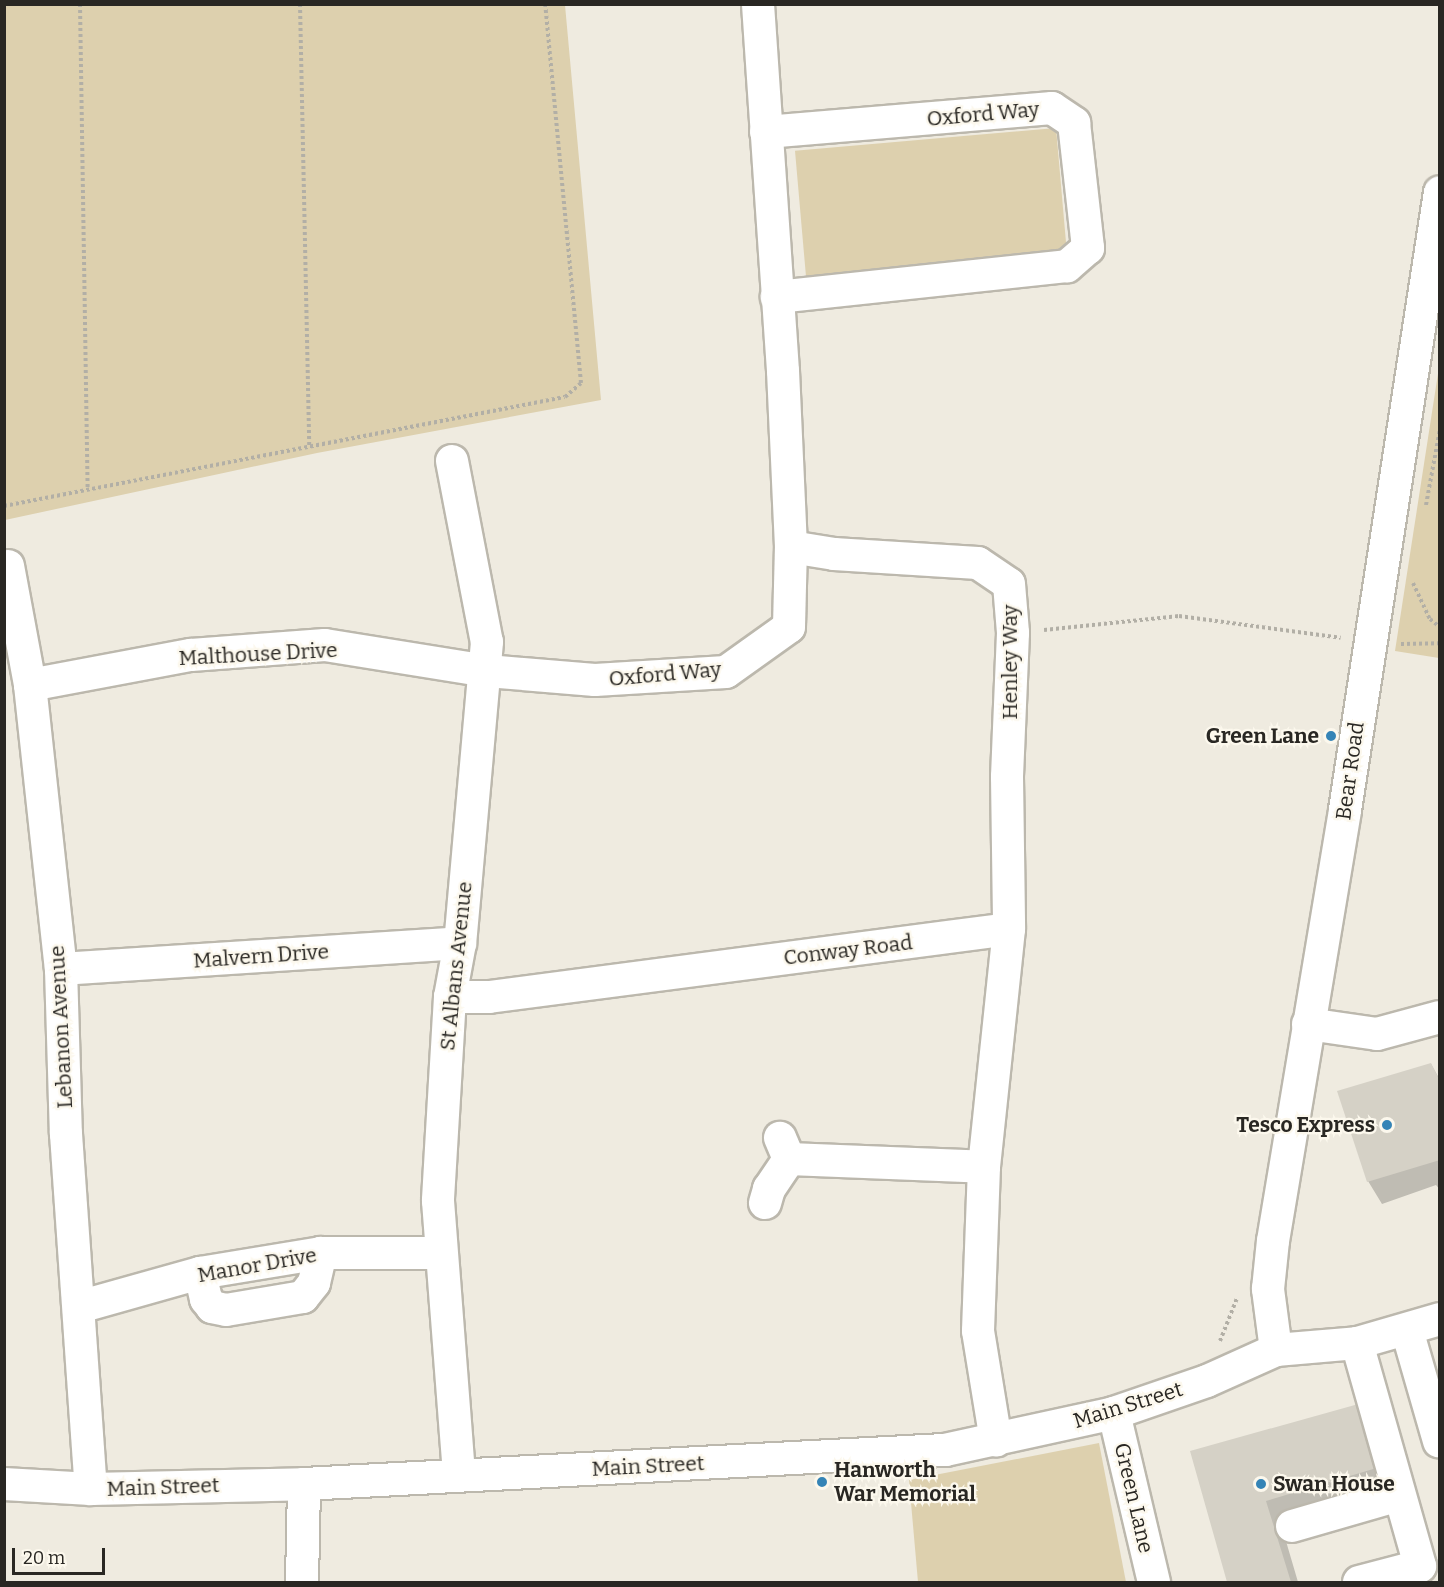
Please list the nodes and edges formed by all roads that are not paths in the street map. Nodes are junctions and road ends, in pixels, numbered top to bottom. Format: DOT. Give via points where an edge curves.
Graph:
graph roads {
  1 [pos="758,4"];
  2 [pos="766,132"];
  3 [pos="1440,192"];
  4 [pos="777,297"];
  5 [pos="452,461"];
  6 [pos="791,547"];
  7 [pos="8,566"];
  8 [pos="486,671"];
  9 [pos="30,685"];
  10 [pos="1009,929"];
  11 [pos="460,943"];
  12 [pos="61,969"];
  13 [pos="450,997"];
  14 [pos="1440,1017"];
  15 [pos="1308,1024"];
  16 [pos="984,1167"];
  17 [pos="765,1203"];
  18 [pos="440,1253"];
  19 [pos="79,1307"];
  20 [pos="1440,1319"];
  21 [pos="1407,1330"];
  22 [pos="1357,1343"];
  23 [pos="1276,1350"];
  24 [pos="1114,1413"];
  25 [pos="1439,1440"];
  26 [pos="996,1441"];
  27 [pos="459,1473"];
  28 [pos="4,1484"];
  29 [pos="304,1484"];
  30 [pos="91,1489"];
  31 [pos="1399,1496"];
  32 [pos="1292,1526"];
  33 [pos="302,1582"];
  34 [pos="1154,1582"];
  35 [pos="1359,1582"];
  1 -- 2 [label="street, Oxford Way"];
  2 -- 4 [label="street, Oxford Way"];
  2 -- 4 [label="street, Oxford Way" via="1052,108 1074,123 1088,248 1067,266"];
  3 -- 15 [label="street, Bear Road"];
  4 -- 6 [label="street, Oxford Way"];
  5 -- 8 [label="street, St Albans Avenue" via="487,642"];
  6 -- 8 [label="street, Oxford Way" via="789,627 726,672 595,680"];
  6 -- 10 [label="street, Henley Way" via="834,554 978,563 1010,584 1013,633 1007,777"];
  7 -- 9 [label="street, Lebanon Avenue"];
  8 -- 9 [label="street, Malthouse Drive" via="325,645 191,655"];
  8 -- 11 [label="street, St Albans Avenue"];
  9 -- 12 [label="street, Lebanon Avenue"];
  10 -- 13 [label="street, Conway Road" via="489,997"];
  10 -- 16 [label="street"];
  11 -- 12 [label="street, Malvern Drive"];
  11 -- 13 [label="street, St Albans Avenue"];
  12 -- 19 [label="street, Lebanon Avenue" via="66,1134"];
  13 -- 18 [label="street, St Albans Avenue" via="438,1201"];
  14 -- 15 [label="street" via="1377,1034"];
  15 -- 23 [label="street, Bear Road" via="1268,1289"];
  16 -- 17 [label="street" via="784,1149"];
  16 -- 26 [label="street" via="978,1331"];
  18 -- 19 [label="street, Manor Drive" via="321,1252 200,1273"];
  18 -- 27 [label="street, St Albans Avenue"];
  19 -- 30 [label="street, Lebanon Avenue"];
  20 -- 21 [label="street, Main Street"];
  21 -- 22 [label="street, Main Street"];
  21 -- 25 [label="street"];
  22 -- 23 [label="street, Main Street"];
  22 -- 31 [label="street"];
  23 -- 24 [label="street, Main Street" via="1207,1381"];
  24 -- 26 [label="street, Main Street"];
  24 -- 34 [label="street, Green Lane"];
  26 -- 27 [label="street, Main Street" via="918,1451"];
  27 -- 29 [label="street, Main Street"];
  28 -- 30 [label="street, Main Street"];
  29 -- 30 [label="street, Main Street"];
  29 -- 33 [label="street"];
  31 -- 32 [label="street"];
  31 -- 35 [label="street" via="1420,1566"];
}
